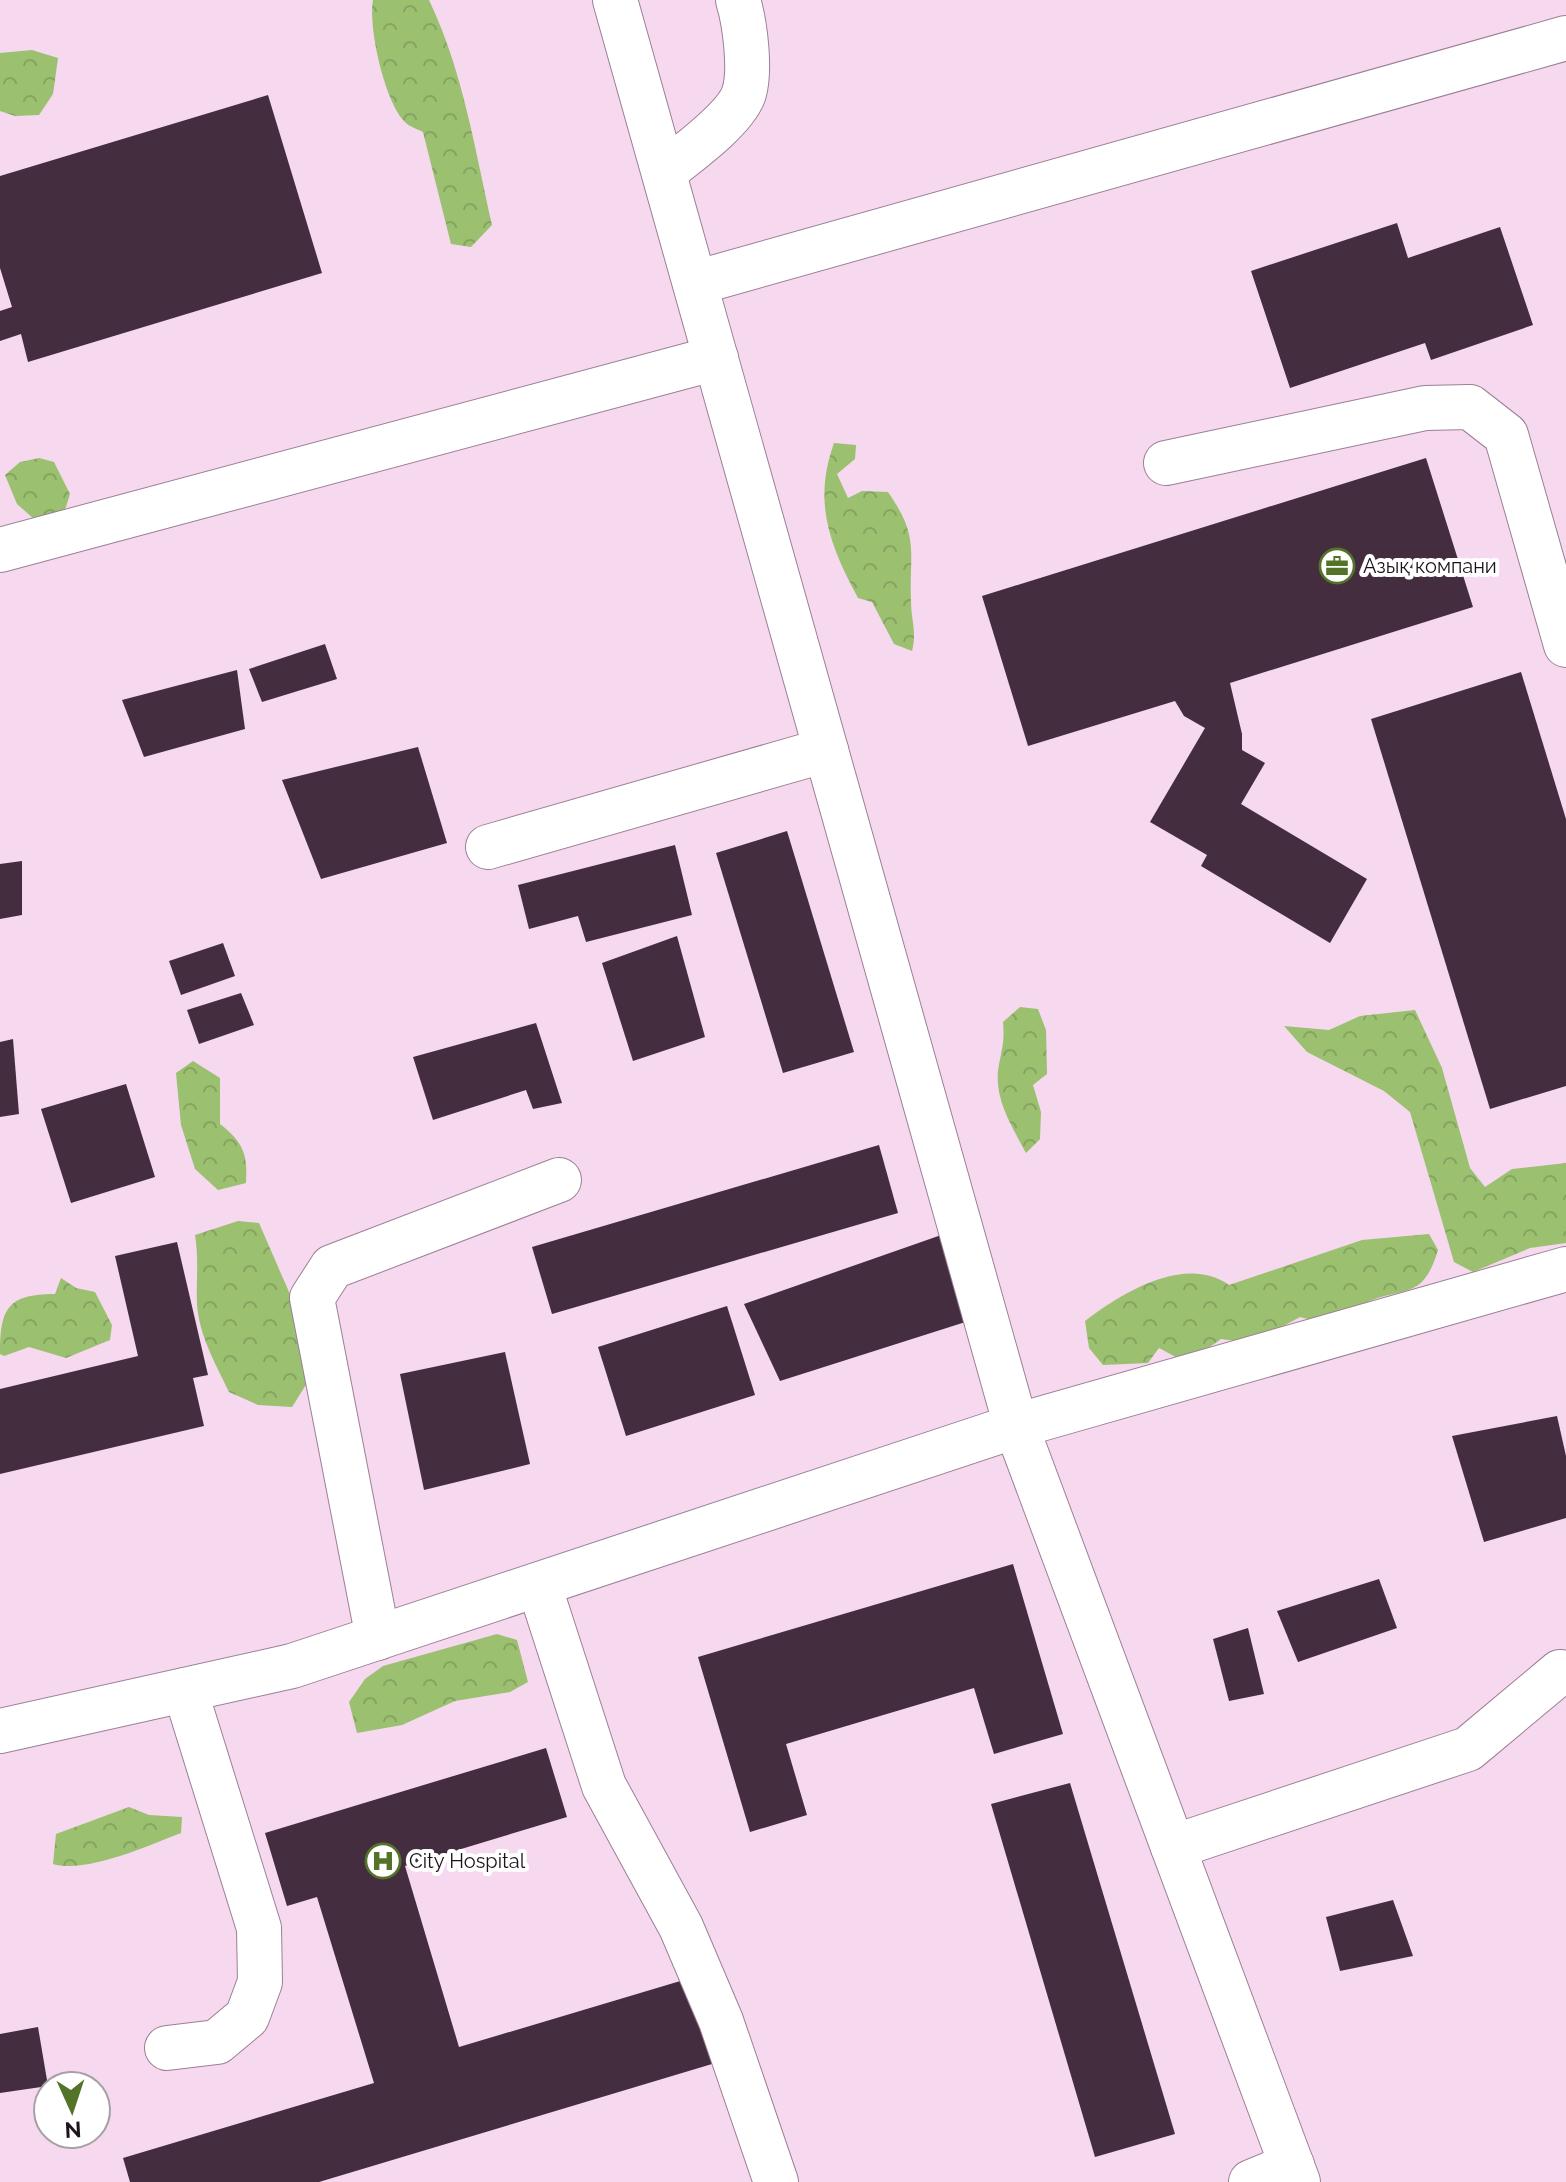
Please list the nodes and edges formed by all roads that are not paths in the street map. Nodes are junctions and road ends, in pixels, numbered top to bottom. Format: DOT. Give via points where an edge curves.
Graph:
graph roads {
  1 [pos="615,0"];
  2 [pos="738,0"];
  3 [pos="1566,38"];
  4 [pos="664,172"];
  5 [pos="695,283"];
  6 [pos="716,358"];
  7 [pos="1166,463"];
  8 [pos="0,550"];
  9 [pos="1566,645"];
  10 [pos="826,750"];
  11 [pos="488,847"];
  12 [pos="559,1180"];
  13 [pos="1566,1269"];
  14 [pos="1016,1426"];
  15 [pos="539,1585"];
  16 [pos="378,1638"];
  17 [pos="1560,1672"];
  18 [pos="185,1690"];
  19 [pos="0,1731"];
  20 [pos="1173,1847"];
  21 [pos="167,2048"];
  22 [pos="1295,2174"];
  23 [pos="776,2182"];
  24 [pos="1251,2182"];
  1 -- 4 [label="street"];
  2 -- 4 [label="street" via="746,25 744,94 713,133"];
  3 -- 5 [label="street"];
  4 -- 5 [label="street"];
  5 -- 6 [label="street"];
  6 -- 8 [label="street"];
  6 -- 10 [label="street"];
  7 -- 9 [label="street" via="1425,408 1470,407 1506,435"];
  10 -- 11 [label="street"];
  10 -- 14 [label="street"];
  12 -- 16 [label="street" via="332,1267 312,1298"];
  13 -- 14 [label="street"];
  14 -- 15 [label="street"];
  14 -- 20 [label="street"];
  15 -- 16 [label="street"];
  15 -- 23 [label="street" via="604,1786 681,1927 721,2021"];
  16 -- 18 [label="street" via="292,1666"];
  17 -- 20 [label="street" via="1468,1749"];
  18 -- 19 [label="street"];
  18 -- 21 [label="street" via="259,1928 260,1982 247,2017 217,2042"];
  20 -- 22 [label="street"];
  22 -- 24 [label="street"];
}
